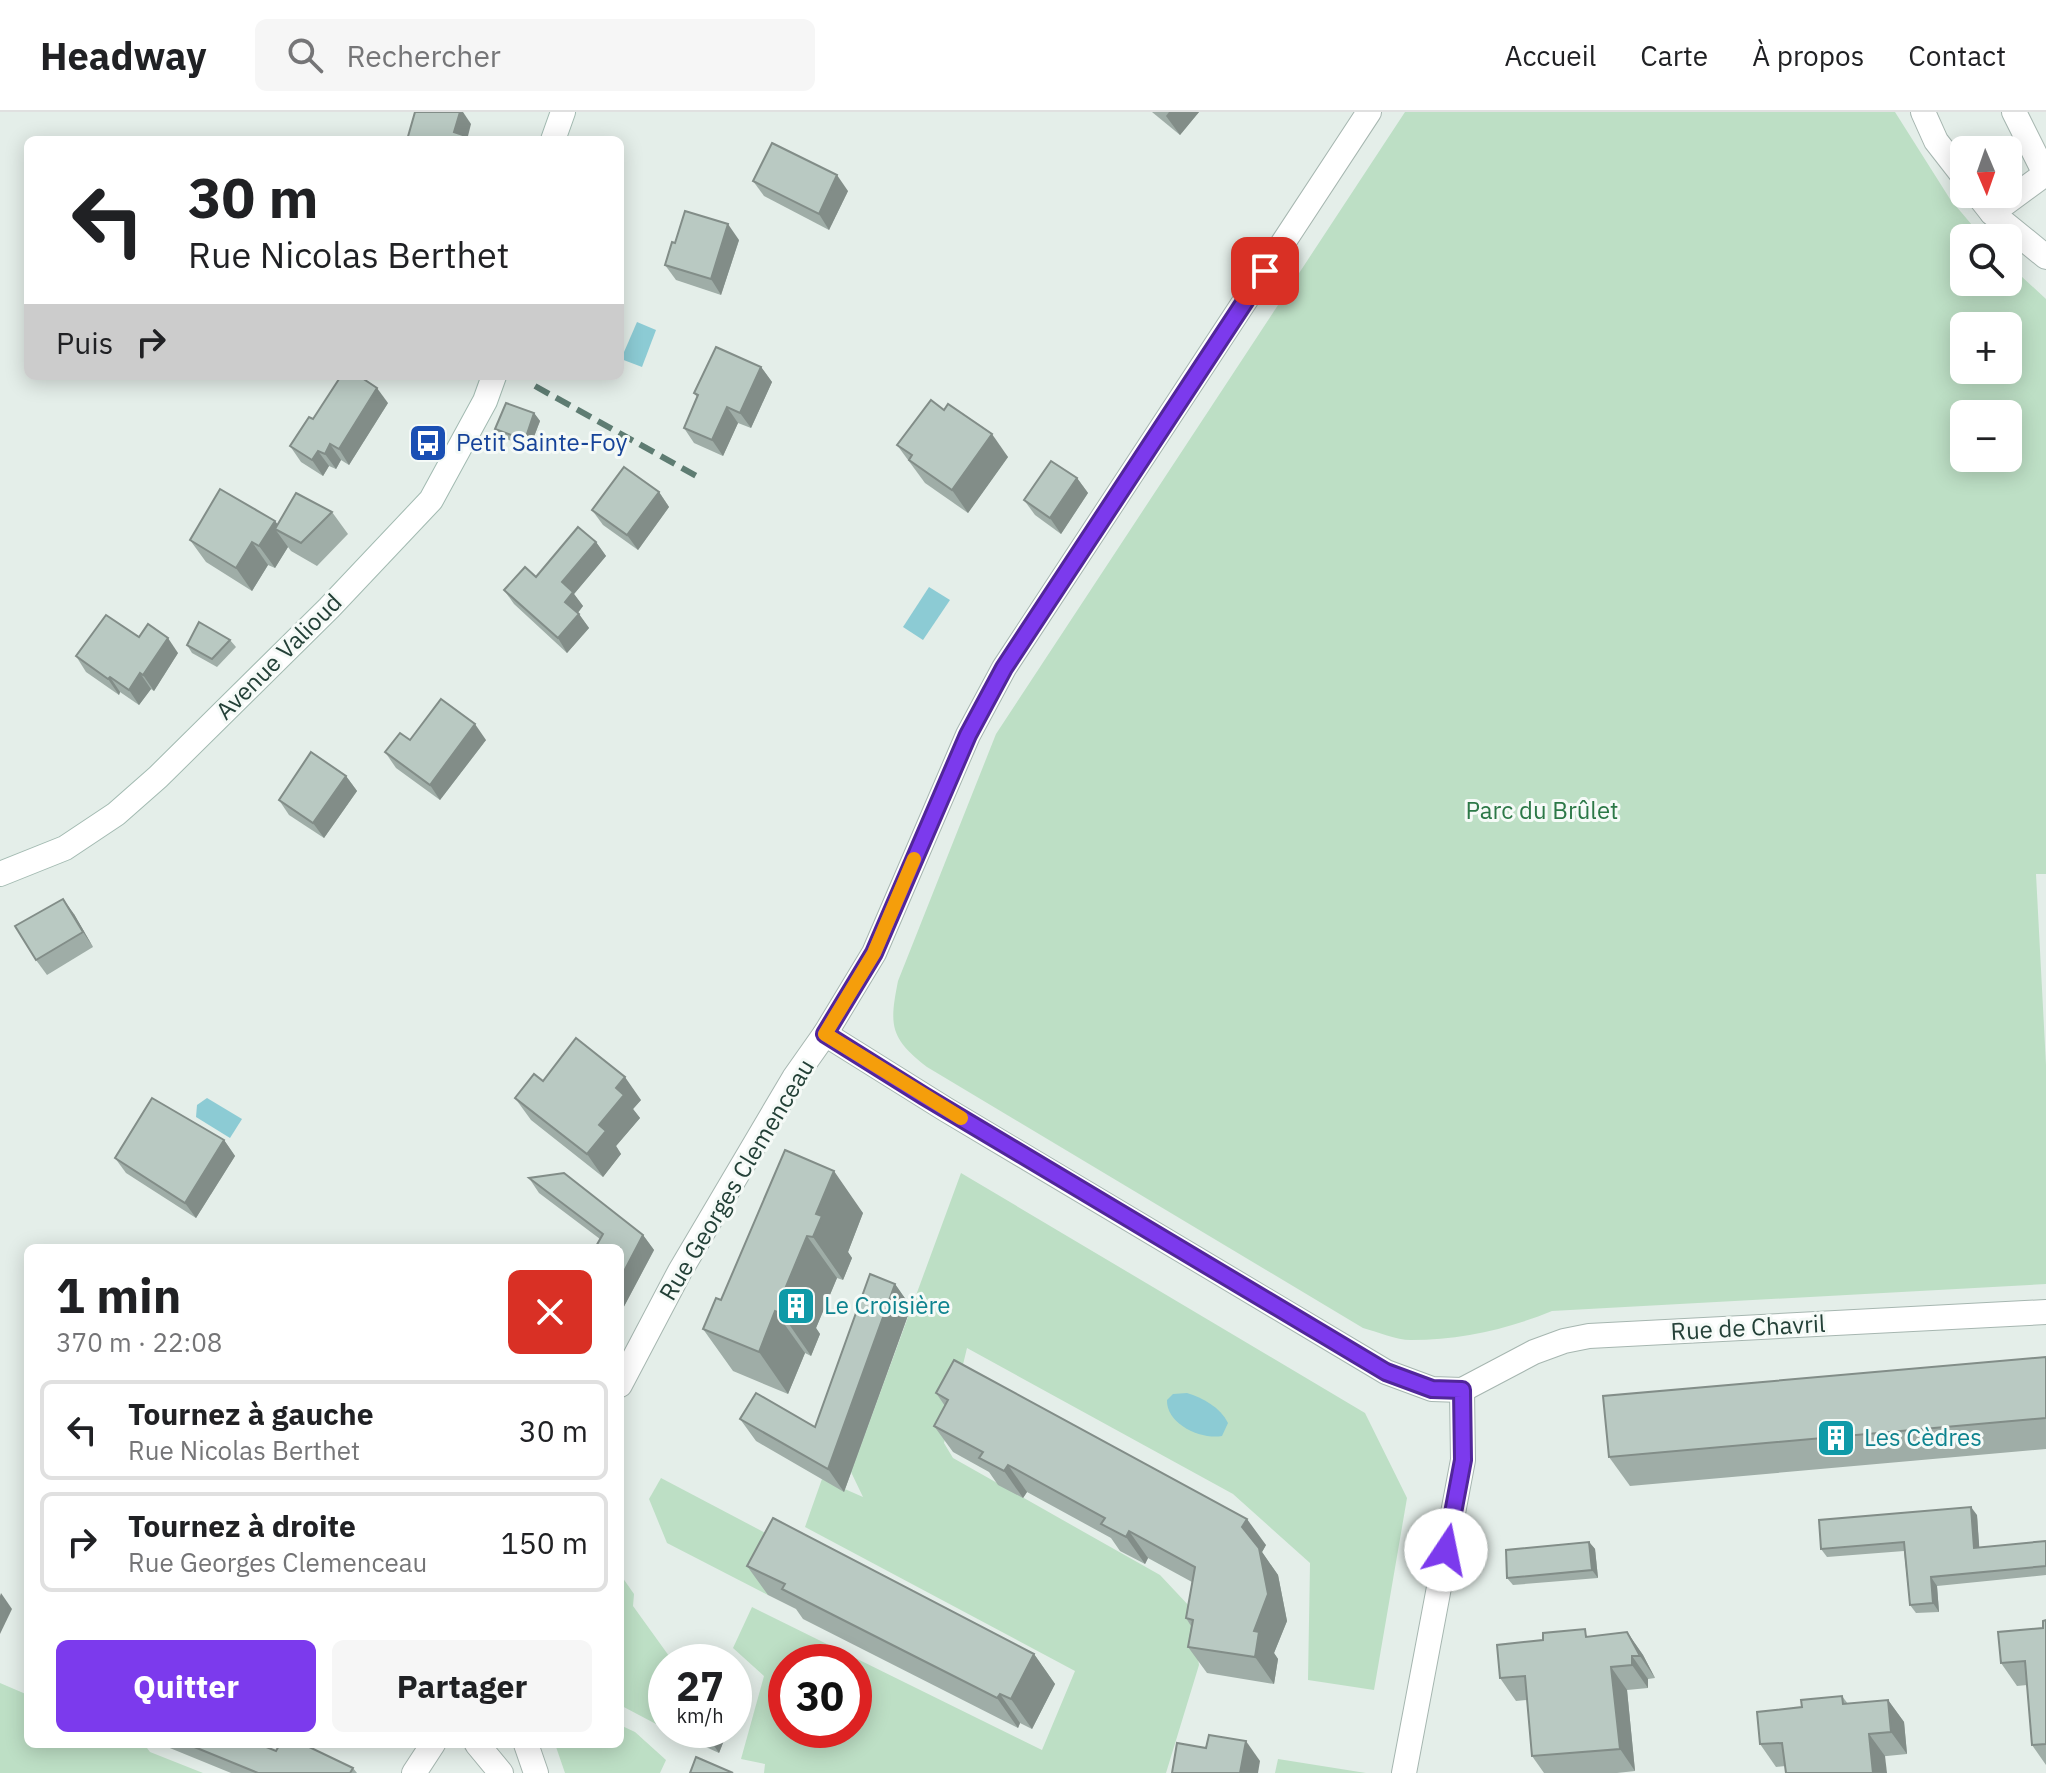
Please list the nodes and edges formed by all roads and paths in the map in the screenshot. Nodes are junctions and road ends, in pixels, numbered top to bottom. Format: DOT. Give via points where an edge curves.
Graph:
graph roads {
  1 [pos="563,112"];
  2 [pos="1369,112"];
  3 [pos="1923,112"];
  4 [pos="2014,112"];
  5 [pos="554,136"];
  6 [pos="1950,159"];
  7 [pos="2046,174"];
  8 [pos="2022,185"];
  9 [pos="1990,208"];
  10 [pos="2046,257"];
  11 [pos="493,380"];
  12 [pos="0,874"];
  13 [pos="825,1034"];
  14 [pos="2046,1312"];
  15 [pos="624,1377"];
  16 [pos="1462,1390"];
  17 [pos="430,1748"];
  18 [pos="480,1748"];
  19 [pos="527,1748"];
  20 [pos="414,1773"];
  21 [pos="501,1773"];
  22 [pos="536,1773"];
  23 [pos="1404,1773"];
  1 -- 5 [label="street"];
  2 -- 13 [label="street, Rue Georges Clemenceau" via="1004,668 968,735 874,953"];
  3 -- 6 [label="street"];
  4 -- 7 [label="street"];
  7 -- 8 [label="street"];
  9 -- 10 [label="street"];
  11 -- 12 [label="street, Avenue Valioud" via="431,500 329,608 116,814 65,848"];
  13 -- 15 [label="street, Rue Georges Clemenceau" via="680,1271"];
  13 -- 16 [label="street" via="1386,1372 1432,1389"];
  14 -- 16 [label="street, Rue de Chavril" via="1589,1336 1534,1352"];
  16 -- 23 [label="street" via="1463,1460"];
  17 -- 20 [label="street"];
  18 -- 21 [label="street"];
  19 -- 22 [label="street"];
}
